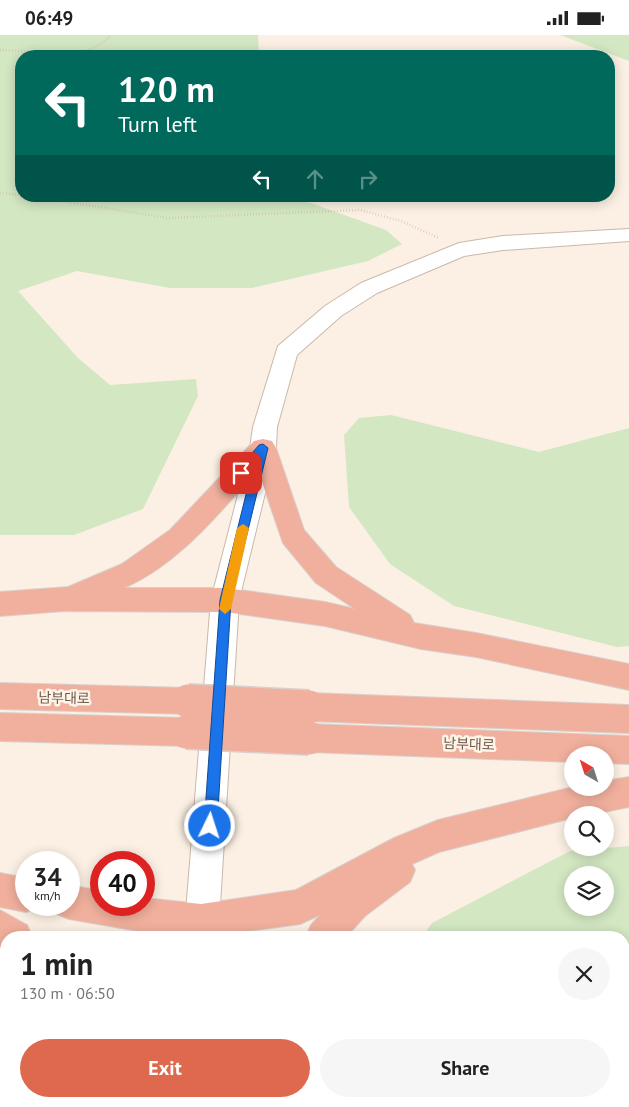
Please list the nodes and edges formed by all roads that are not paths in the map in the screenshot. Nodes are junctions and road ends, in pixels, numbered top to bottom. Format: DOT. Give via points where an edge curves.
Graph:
graph roads {
  1 [pos="629,235"];
  2 [pos="263,448"];
  3 [pos="64,599"];
  4 [pos="225,600"];
  5 [pos="0,604"];
  6 [pos="421,637"];
  7 [pos="629,677"];
  8 [pos="0,696"];
  9 [pos="629,719"];
  10 [pos="0,727"];
  11 [pos="629,750"];
  12 [pos="629,793"];
  13 [pos="438,836"];
  14 [pos="0,890"];
  15 [pos="15,893"];
  16 [pos="80,904"];
  17 [pos="201,929"];
  18 [pos="329,931"];
  1 -- 2 [label="street" via="503,243 459,250 369,288 333,311 286,352 265,427"];
  2 -- 3 [label="highway" via="180,538 132,572"];
  2 -- 4 [label="street"];
  2 -- 6 [label="highway" via="292,535 326,575"];
  3 -- 4 [label="highway"];
  3 -- 5 [label="highway"];
  4 -- 6 [label="highway" via="325,614"];
  4 -- 17 [label="street"];
  6 -- 7 [label="highway" via="476,645"];
  8 -- 9 [label="highway, 남부대로, bridge"];
  10 -- 11 [label="highway, 남부대로, bridge"];
  12 -- 13 [label="highway" via="557,806"];
  13 -- 17 [label="highway" via="406,849 300,907"];
  13 -- 18 [label="highway" via="353,905"];
  14 -- 15 [label="highway"];
  16 -- 17 [label="highway" via="167,919"];
}
